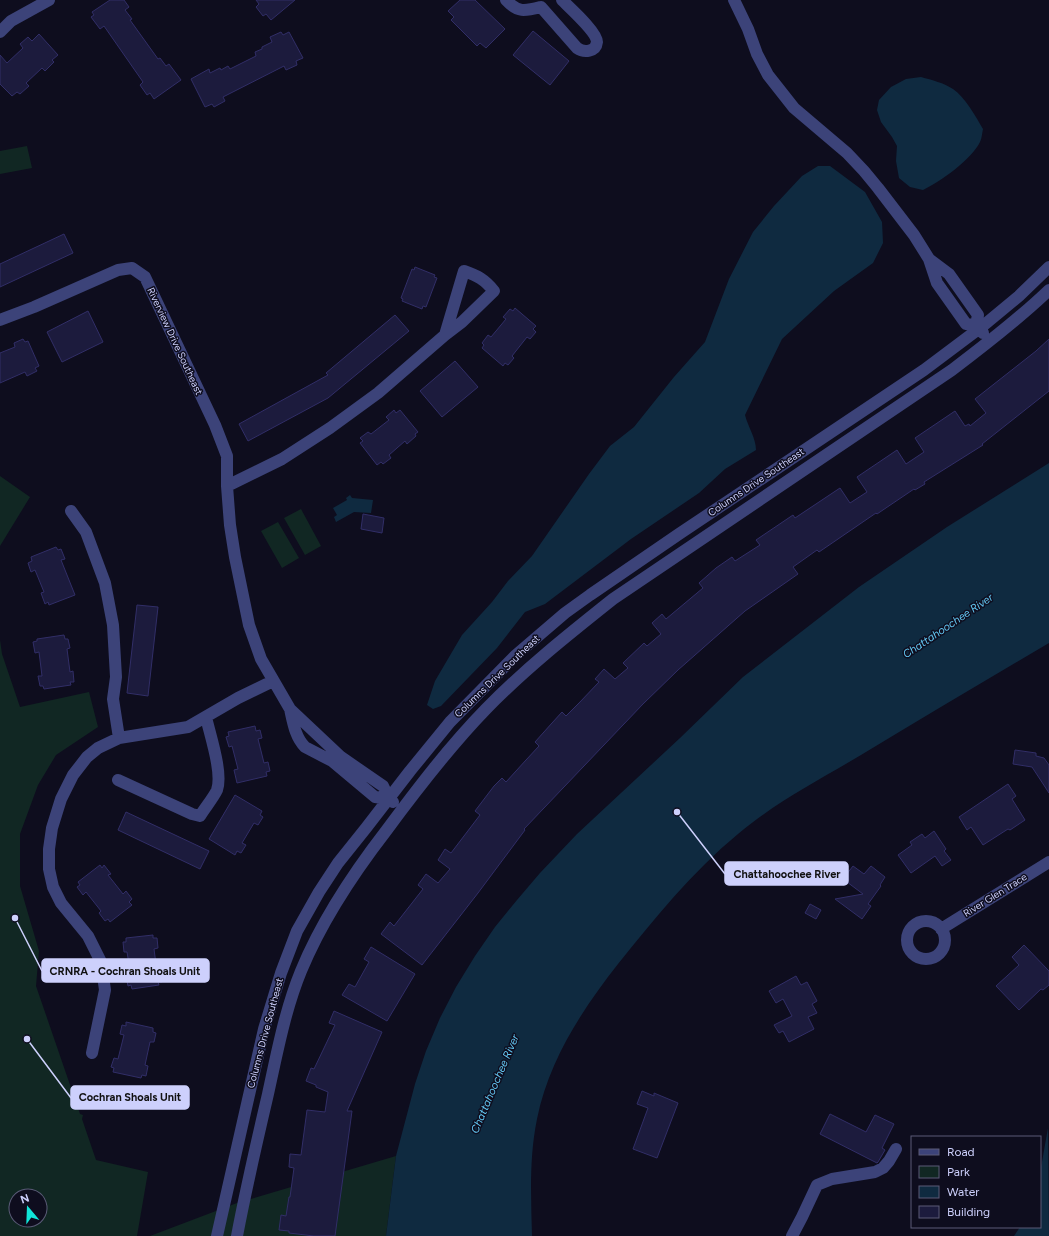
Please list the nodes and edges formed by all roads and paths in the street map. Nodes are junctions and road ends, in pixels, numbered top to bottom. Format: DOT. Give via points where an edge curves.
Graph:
graph roads {
  1 [pos="49,0"];
  2 [pos="506,0"];
  3 [pos="562,0"];
  4 [pos="734,0"];
  5 [pos="0,32"];
  6 [pos="1049,267"];
  7 [pos="1049,290"];
  8 [pos="0,320"];
  9 [pos="978,327"];
  10 [pos="445,334"];
  11 [pos="990,342"];
  12 [pos="227,486"];
  13 [pos="728,501"];
  14 [pos="71,511"];
  15 [pos="738,514"];
  16 [pos="549,627"];
  17 [pos="561,641"];
  18 [pos="273,681"];
  19 [pos="290,709"];
  20 [pos="206,717"];
  21 [pos="119,738"];
  22 [pos="339,760"];
  23 [pos="118,780"];
  24 [pos="389,799"];
  25 [pos="402,809"];
  26 [pos="1049,862"];
  27 [pos="941,929"];
  28 [pos="281,973"];
  29 [pos="298,979"];
  30 [pos="92,1053"];
  31 [pos="896,1149"];
  32 [pos="217,1236"];
  33 [pos="237,1236"];
  34 [pos="792,1236"];
  1 -- 5 [label="street" via="11,21"];
  2 -- 3 [label="street" via="520,10 541,7 577,48 586,52 592,50 597,41 593,32"];
  4 -- 9 [label="street" via="768,75 794,108 864,171 914,235 929,259 949,274 978,315"];
  6 -- 9 [label="street, Columns Drive Southeast" via="1019,296"];
  7 -- 11 [label="street, Columns Drive Southeast"];
  8 -- 12 [label="street, Riverview Drive Southeast" via="118,270 132,268 145,277 215,425 227,456"];
  9 -- 11 [label="street"];
  9 -- 13 [label="street, Columns Drive Southeast" via="924,370"];
  10 -- 10 [label="street" via="462,322 494,291 485,280 464,271"];
  10 -- 12 [label="street" via="378,393 330,428 282,459"];
  11 -- 15 [label="street, Columns Drive Southeast" via="920,393"];
  12 -- 18 [label="street, Riverview Drive Southeast" via="235,557 250,624 261,659"];
  13 -- 15 [label="street"];
  13 -- 16 [label="street, Columns Drive Southeast" via="590,595"];
  14 -- 21 [label="street" via="86,532 105,583 113,625 116,677 113,699"];
  15 -- 17 [label="street, Columns Drive Southeast" via="613,599"];
  16 -- 17 [label="street"];
  16 -- 24 [label="street, Columns Drive Southeast" via="516,655 450,722"];
  17 -- 25 [label="street, Columns Drive Southeast" via="486,708 445,754"];
  18 -- 19 [label="street, Riverview Drive Southeast"];
  18 -- 20 [label="street"];
  19 -- 22 [label="street, Riverview Drive Southeast"];
  19 -- 22 [label="street, Riverview Drive Southeast" via="295,730 302,744 332,760"];
  20 -- 21 [label="street" via="188,727"];
  20 -- 23 [label="street" via="218,779 217,790 200,816"];
  21 -- 30 [label="street" via="98,748 73,775 61,799 49,849 48,869 53,888 61,903 88,936 101,962 104,990"];
  22 -- 24 [label="street, Riverview Drive Southeast" via="375,797"];
  24 -- 25 [label="street, Riverview Drive Southeast"];
  24 -- 28 [label="street, Columns Drive Southeast" via="338,863 319,892 297,931"];
  25 -- 29 [label="street, Columns Drive Southeast" via="340,895"];
  26 -- 27 [label="street, River Glen Trace"];
  28 -- 29 [label="street"];
  28 -- 32 [label="street, Columns Drive Southeast" via="264,1029"];
  29 -- 33 [label="street, Columns Drive Southeast" via="276,1058"];
  31 -- 34 [label="street" via="889,1162 875,1172 832,1179 817,1185"];
}
